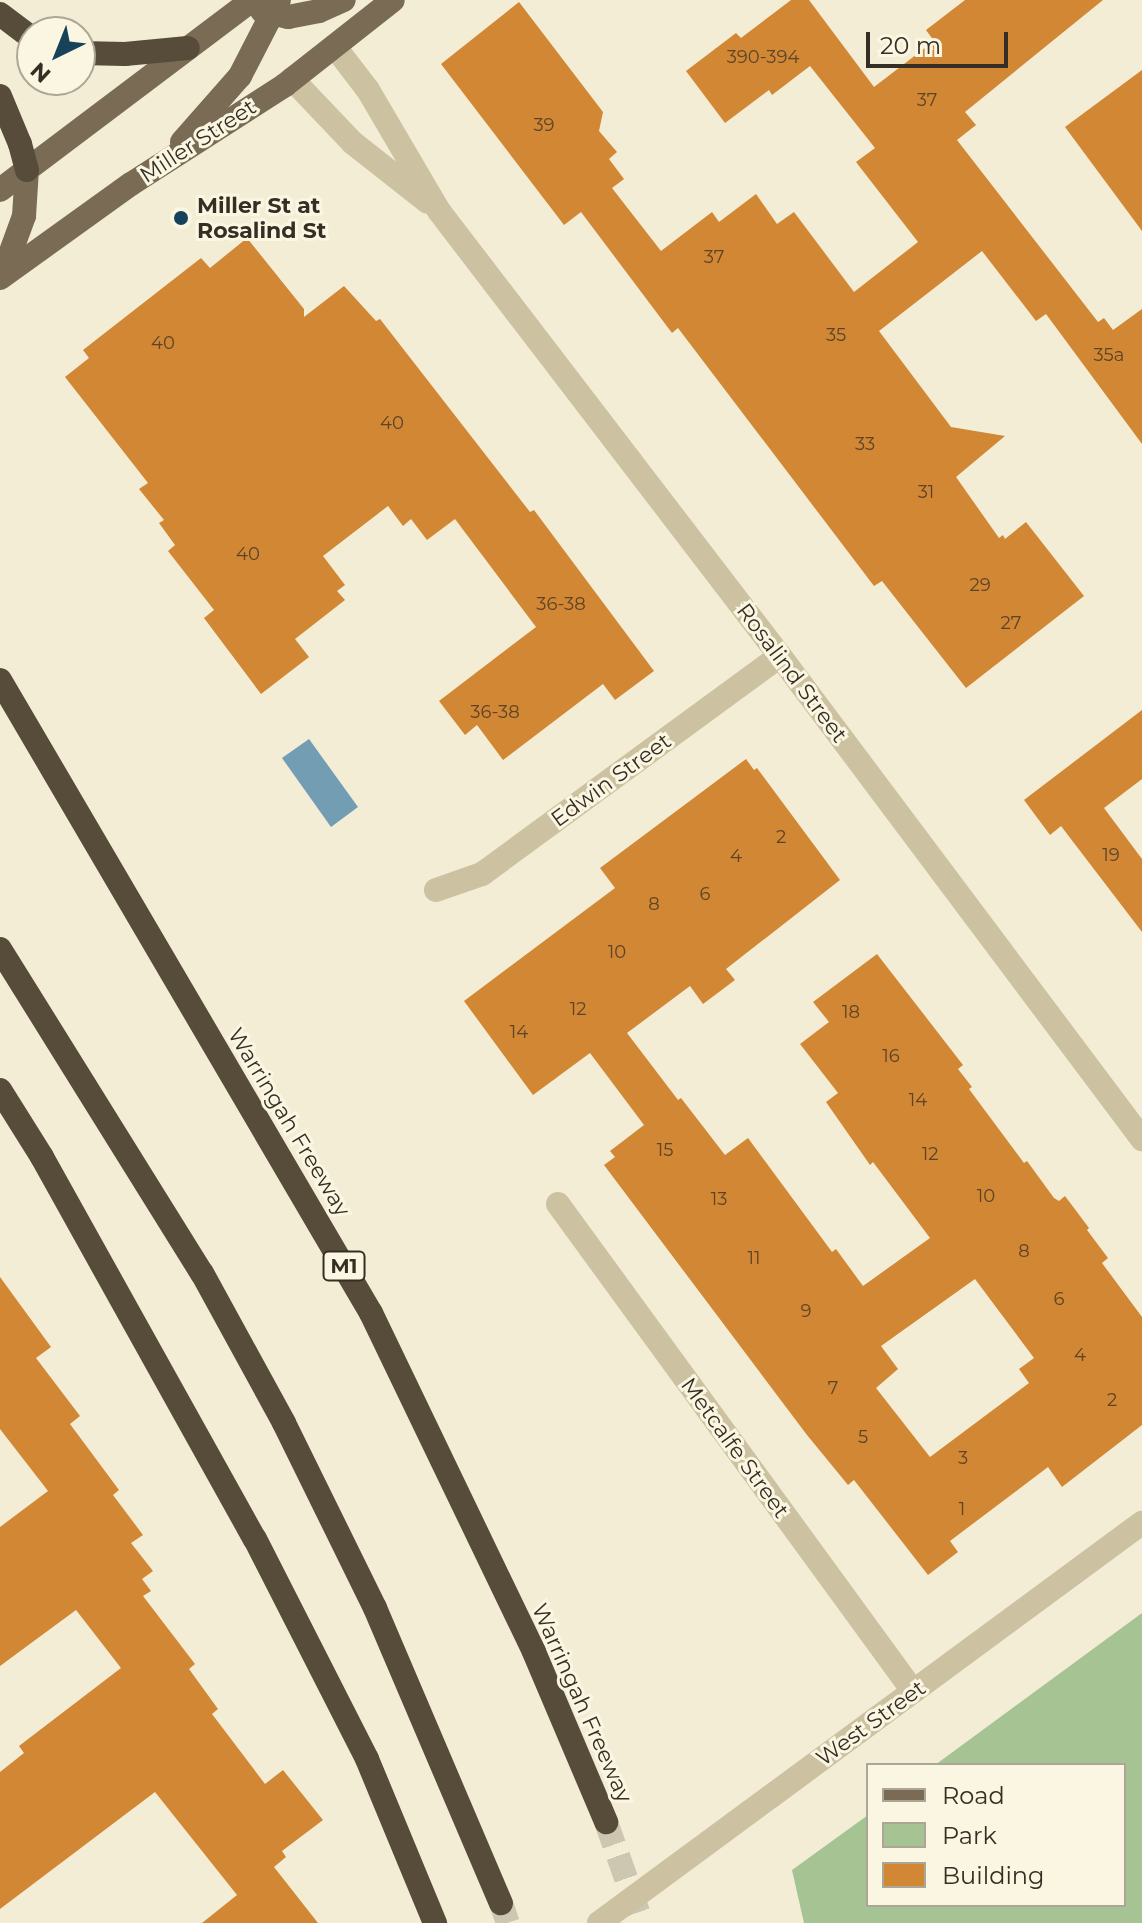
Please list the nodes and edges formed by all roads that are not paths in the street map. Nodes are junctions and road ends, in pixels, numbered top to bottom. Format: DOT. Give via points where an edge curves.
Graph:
graph roads {
  1 [pos="344,0"];
  2 [pos="393,0"];
  3 [pos="246,1"];
  4 [pos="277,8"];
  5 [pos="335,47"];
  6 [pos="188,48"];
  7 [pos="96,53"];
  8 [pos="292,79"];
  9 [pos="0,96"];
  10 [pos="162,164"];
  11 [pos="27,170"];
  12 [pos="0,190"];
  13 [pos="439,211"];
  14 [pos="0,271"];
  15 [pos="0,278"];
  16 [pos="780,656"];
  17 [pos="0,680"];
  18 [pos="436,890"];
  19 [pos="0,949"];
  20 [pos="0,1090"];
  21 [pos="1142,1139"];
  22 [pos="558,1204"];
  23 [pos="1142,1523"];
  24 [pos="913,1691"];
  25 [pos="606,1822"];
  26 [pos="501,1903"];
  27 [pos="435,1923"];
  28 [pos="599,1923"];
  1 -- 4 [label="main road" via="303,14"];
  2 -- 5 [label="main road, Miller Street"];
  3 -- 4 [label="main road"];
  3 -- 6 [label="main road"];
  4 -- 10 [label="main road" via="240,76"];
  5 -- 8 [label="main road, Miller Street"];
  5 -- 13 [label="street, Rosalind Street" via="368,90"];
  6 -- 7 [label="highway"];
  6 -- 11 [label="main road"];
  8 -- 10 [label="main road, Miller Street"];
  8 -- 13 [label="street, Rosalind Street" via="353,143"];
  9 -- 11 [label="highway"];
  10 -- 15 [label="main road, Miller Street"];
  11 -- 12 [label="main road"];
  11 -- 14 [label="main road" via="24,216"];
  13 -- 16 [label="street, Rosalind Street"];
  16 -- 18 [label="street, Edwin Street" via="482,874"];
  16 -- 21 [label="street, Rosalind Street"];
  17 -- 25 [label="highway, Warringah Freeway / M1" via="371,1313 534,1652"];
  19 -- 26 [label="highway" via="202,1273 284,1423 375,1608"];
  20 -- 27 [label="highway" via="255,1539 367,1759"];
  22 -- 24 [label="street, Metcalfe Street"];
  23 -- 24 [label="street, West Street"];
  24 -- 28 [label="street, West Street, bridge"];
}
